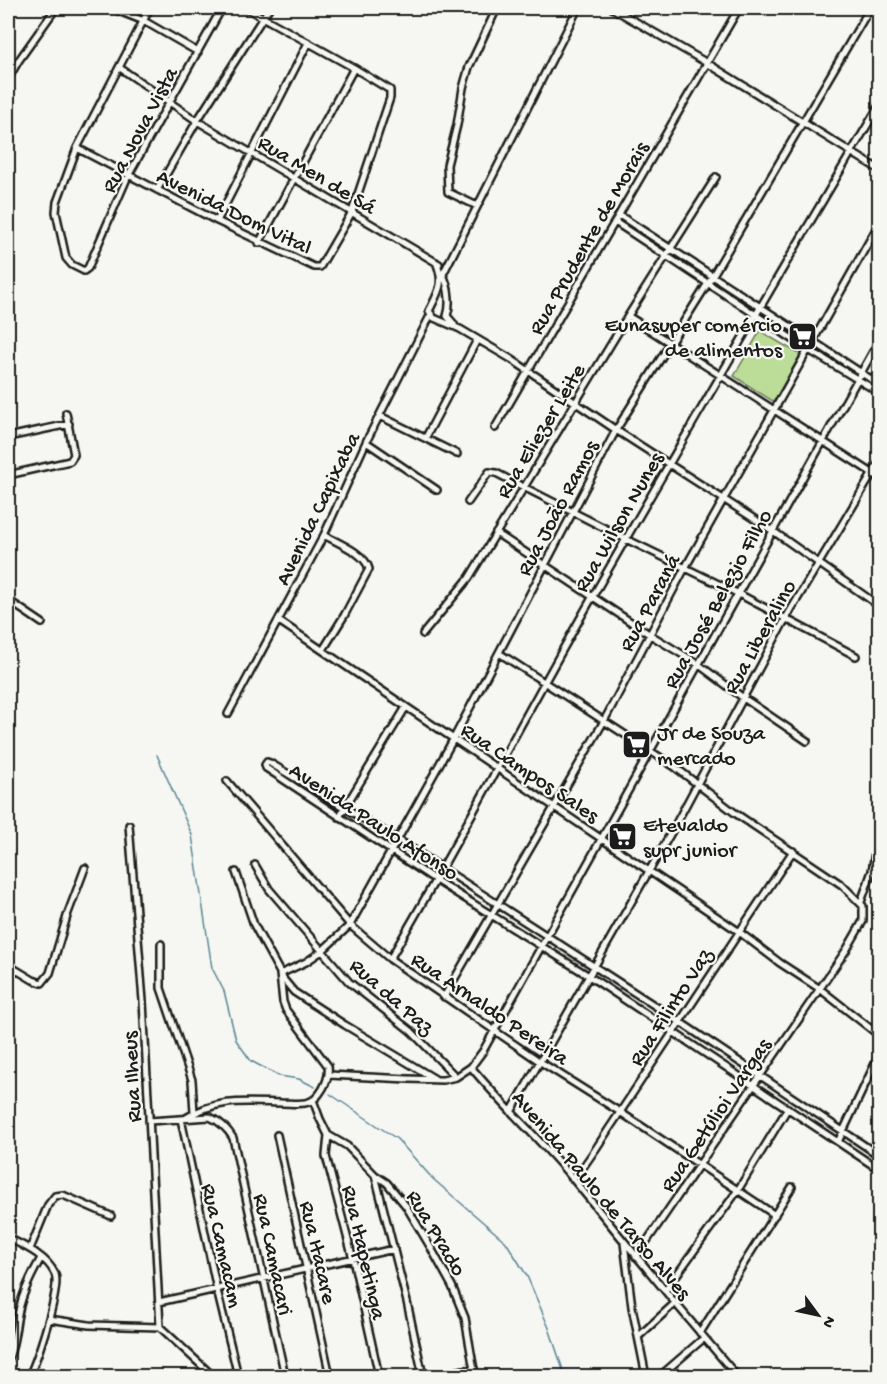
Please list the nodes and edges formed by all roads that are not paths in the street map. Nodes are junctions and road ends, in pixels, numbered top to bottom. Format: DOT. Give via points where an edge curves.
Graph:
graph roads {
  1 [pos="56,8"];
  2 [pos="111,8"];
  3 [pos="150,8"];
  4 [pos="222,8"];
  5 [pos="246,8"];
  6 [pos="269,8"];
  7 [pos="497,8"];
  8 [pos="578,8"];
  9 [pos="612,8"];
  10 [pos="739,8"];
  11 [pos="870,8"];
  12 [pos="262,17"];
  13 [pos="144,21"];
  14 [pos="308,43"];
  15 [pos="198,52"];
  16 [pos="707,63"];
  17 [pos="120,68"];
  18 [pos="354,68"];
  19 [pos="8,79"];
  20 [pos="169,102"];
  21 [pos="879,104"];
  22 [pos="197,121"];
  23 [pos="802,123"];
  24 [pos="77,148"];
  25 [pos="252,153"];
  26 [pos="851,153"];
  27 [pos="879,170"];
  28 [pos="128,176"];
  29 [pos="716,177"];
  30 [pos="295,179"];
  31 [pos="157,190"];
  32 [pos="477,206"];
  33 [pos="351,212"];
  34 [pos="619,215"];
  35 [pos="217,221"];
  36 [pos="615,222"];
  37 [pos="879,222"];
  38 [pos="259,243"];
  39 [pos="672,248"];
  40 [pos="667,256"];
  41 [pos="436,262"];
  42 [pos="442,274"];
  43 [pos="712,275"];
  44 [pos="708,282"];
  45 [pos="761,308"];
  46 [pos="431,311"];
  47 [pos="628,316"];
  48 [pos="757,316"];
  49 [pos="460,329"];
  50 [pos="879,339"];
  51 [pos="477,340"];
  52 [pos="813,342"];
  53 [pos="668,344"];
  54 [pos="809,350"];
  55 [pos="528,371"];
  56 [pos="861,373"];
  57 [pos="720,375"];
  58 [pos="857,379"];
  59 [pos="879,385"];
  60 [pos="879,393"];
  61 [pos="575,402"];
  62 [pos="774,410"];
  63 [pos="66,413"];
  64 [pos="380,416"];
  65 [pos="69,424"];
  66 [pos="495,428"];
  67 [pos="616,430"];
  68 [pos="8,437"];
  69 [pos="426,437"];
  70 [pos="824,440"];
  71 [pos="366,442"];
  72 [pos="457,454"];
  73 [pos="879,461"];
  74 [pos="670,464"];
  75 [pos="873,473"];
  76 [pos="8,475"];
  77 [pos="879,478"];
  78 [pos="524,488"];
  79 [pos="437,490"];
  80 [pos="724,500"];
  81 [pos="468,502"];
  82 [pos="573,512"];
  83 [pos="773,531"];
  84 [pos="496,533"];
  85 [pos="324,535"];
  86 [pos="626,539"];
  87 [pos="544,564"];
  88 [pos="818,564"];
  89 [pos="685,568"];
  90 [pos="737,592"];
  91 [pos="593,596"];
  92 [pos="8,600"];
  93 [pos="875,603"];
  94 [pos="786,618"];
  95 [pos="279,621"];
  96 [pos="42,623"];
  97 [pos="423,634"];
  98 [pos="649,634"];
  99 [pos="323,650"];
  100 [pos="499,653"];
  101 [pos="856,656"];
  102 [pos="698,664"];
  103 [pos="545,681"];
  104 [pos="742,697"];
  105 [pos="406,707"];
  106 [pos="228,714"];
  107 [pos="604,721"];
  108 [pos="454,738"];
  109 [pos="807,741"];
  110 [pos="651,751"];
  111 [pos="498,767"];
  112 [pos="227,781"];
  113 [pos="698,784"];
  114 [pos="555,806"];
  115 [pos="344,808"];
  116 [pos="339,817"];
  117 [pos="879,822"];
  118 [pos="129,825"];
  119 [pos="602,839"];
  120 [pos="397,840"];
  121 [pos="390,850"];
  122 [pos="793,851"];
  123 [pos="255,865"];
  124 [pos="86,868"];
  125 [pos="442,869"];
  126 [pos="649,871"];
  127 [pos="236,872"];
  128 [pos="436,880"];
  129 [pos="861,902"];
  130 [pos="498,905"];
  131 [pos="492,915"];
  132 [pos="350,925"];
  133 [pos="738,931"];
  134 [pos="548,937"];
  135 [pos="160,944"];
  136 [pos="541,948"];
  137 [pos="322,951"];
  138 [pos="390,959"];
  139 [pos="8,965"];
  140 [pos="594,967"];
  141 [pos="280,974"];
  142 [pos="589,976"];
  143 [pos="820,989"];
  144 [pos="444,997"];
  145 [pos="680,1022"];
  146 [pos="494,1031"];
  147 [pos="672,1032"];
  148 [pos="879,1036"];
  149 [pos="879,1053"];
  150 [pos="539,1061"];
  151 [pos="471,1067"];
  152 [pos="760,1074"];
  153 [pos="329,1075"];
  154 [pos="456,1077"];
  155 [pos="435,1079"];
  156 [pos="753,1085"];
  157 [pos="313,1100"];
  158 [pos="788,1108"];
  159 [pos="512,1112"];
  160 [pos="620,1112"];
  161 [pos="194,1113"];
  162 [pos="184,1119"];
  163 [pos="149,1121"];
  164 [pos="844,1132"];
  165 [pos="277,1135"];
  166 [pos="328,1135"];
  167 [pos="838,1143"];
  168 [pos="879,1156"];
  169 [pos="700,1165"];
  170 [pos="879,1170"];
  171 [pos="375,1175"];
  172 [pos="572,1178"];
  173 [pos="792,1187"];
  174 [pos="738,1190"];
  175 [pos="775,1215"];
  176 [pos="111,1216"];
  177 [pos="8,1238"];
  178 [pos="623,1241"];
  179 [pos="30,1249"];
  180 [pos="394,1249"];
  181 [pos="636,1257"];
  182 [pos="41,1258"];
  183 [pos="353,1258"];
  184 [pos="306,1267"];
  185 [pos="263,1279"];
  186 [pos="217,1290"];
  187 [pos="665,1291"];
  188 [pos="159,1302"];
  189 [pos="675,1303"];
  190 [pos="49,1319"];
  191 [pos="160,1327"];
  192 [pos="702,1336"];
  193 [pos="638,1337"];
  194 [pos="8,1360"];
  195 [pos="474,1368"];
  196 [pos="732,1370"];
  197 [pos="29,1377"];
  198 [pos="213,1377"];
  199 [pos="238,1377"];
  200 [pos="285,1377"];
  201 [pos="330,1377"];
  202 [pos="379,1377"];
  203 [pos="423,1377"];
  204 [pos="435,1377"];
  205 [pos="475,1377"];
  206 [pos="646,1377"];
  207 [pos="660,1377"];
  208 [pos="724,1377"];
  209 [pos="737,1377"];
  1 -- 19 [label="street"];
  2 -- 13 [label="street"];
  3 -- 13 [label="street"];
  4 -- 15 [label="street, Rua Nova Vista"];
  5 -- 12 [label="street"];
  6 -- 12 [label="street"];
  7 -- 32 [label="street" via="469,68 447,165 448,192"];
  8 -- 32 [label="street"];
  9 -- 16 [label="street"];
  10 -- 16 [label="street, Rua Prudente de Morais"];
  11 -- 23 [label="street, Rua João Ramos"];
  12 -- 14 [label="street"];
  12 -- 22 [label="street"];
  13 -- 15 [label="street"];
  13 -- 17 [label="street"];
  14 -- 18 [label="street"];
  14 -- 25 [label="street"];
  15 -- 20 [label="street, Rua Nova Vista"];
  16 -- 23 [label="street"];
  16 -- 34 [label="street, Rua Prudente de Morais"];
  17 -- 20 [label="street, Rua Men de Sá"];
  17 -- 24 [label="street"];
  18 -- 30 [label="street"];
  18 -- 33 [label="street" via="388,87 391,94"];
  20 -- 22 [label="street, Rua Men de Sá"];
  20 -- 28 [label="street, Rua Nova Vista"];
  21 -- 26 [label="street, Rua Wilson Nunes"];
  22 -- 25 [label="street, Rua Men de Sá"];
  22 -- 31 [label="street"];
  23 -- 26 [label="street"];
  23 -- 43 [label="street, Rua João Ramos"];
  24 -- 28 [label="street, Avenida Dom Vital"];
  24 -- 28 [label="street, Rua Nova Vista" via="56,213 66,258 80,270 88,268"];
  25 -- 30 [label="street, Rua Men de Sá"];
  25 -- 35 [label="street"];
  26 -- 27 [label="street"];
  26 -- 45 [label="street, Rua Wilson Nunes"];
  28 -- 31 [label="street, Avenida Dom Vital"];
  29 -- 39 [label="street, Rua Eliezer Leite"];
  30 -- 33 [label="street, Rua Men de Sá"];
  30 -- 38 [label="street"];
  31 -- 35 [label="street, Avenida Dom Vital"];
  32 -- 42 [label="street"];
  33 -- 38 [label="street, Avenida Dom Vital" via="320,267"];
  33 -- 41 [label="street, Rua Men de Sá"];
  34 -- 36 [label="street, Rua Prudente de Morais"];
  34 -- 39 [label="street"];
  35 -- 38 [label="street, Avenida Dom Vital"];
  36 -- 40 [label="street"];
  36 -- 55 [label="street, Rua Prudente de Morais"];
  37 -- 52 [label="street, Rua Paraná"];
  39 -- 40 [label="street, Rua Eliezer Leite"];
  39 -- 43 [label="street"];
  40 -- 44 [label="street"];
  40 -- 47 [label="street, Rua Eliezer Leite"];
  41 -- 42 [label="street"];
  41 -- 46 [label="street, Avenida Capixaba" via="442,282"];
  42 -- 49 [label="street" via="448,290 447,316"];
  43 -- 44 [label="street, Rua João Ramos"];
  43 -- 45 [label="street"];
  44 -- 48 [label="street"];
  44 -- 53 [label="street, Rua João Ramos"];
  45 -- 48 [label="street, Rua Wilson Nunes"];
  45 -- 52 [label="street"];
  46 -- 49 [label="street" via="434,318"];
  46 -- 64 [label="street, Avenida Capixaba"];
  47 -- 53 [label="street"];
  47 -- 61 [label="street, Rua Eliezer Leite"];
  48 -- 54 [label="street"];
  48 -- 57 [label="street, Rua Wilson Nunes"];
  49 -- 51 [label="street"];
  50 -- 56 [label="street, Rua José Belezio Filho"];
  51 -- 55 [label="street"];
  51 -- 69 [label="street"];
  52 -- 54 [label="street, Rua Paraná"];
  52 -- 56 [label="street"];
  53 -- 57 [label="street"];
  53 -- 67 [label="street, Rua João Ramos"];
  54 -- 58 [label="street"];
  54 -- 62 [label="street, Rua Paraná"];
  55 -- 61 [label="street"];
  55 -- 66 [label="street, Rua Prudente de Morais"];
  56 -- 58 [label="street, Rua José Belezio Filho"];
  56 -- 59 [label="street"];
  57 -- 62 [label="street"];
  57 -- 74 [label="street, Rua Wilson Nunes"];
  58 -- 60 [label="street"];
  58 -- 70 [label="street, Rua José Belezio Filho"];
  61 -- 67 [label="street"];
  61 -- 78 [label="street, Rua Eliezer Leite"];
  62 -- 70 [label="street"];
  62 -- 80 [label="street, Rua Paraná"];
  63 -- 65 [label="street"];
  64 -- 69 [label="street"];
  64 -- 71 [label="street, Avenida Capixaba"];
  65 -- 68 [label="street"];
  65 -- 76 [label="street" via="74,454 70,461"];
  67 -- 74 [label="street"];
  67 -- 82 [label="street, Rua João Ramos"];
  69 -- 72 [label="street"];
  70 -- 75 [label="street"];
  70 -- 83 [label="street, Rua José Belezio Filho"];
  71 -- 79 [label="street"];
  71 -- 85 [label="street, Avenida Capixaba"];
  73 -- 75 [label="street, Rua Liberalino"];
  74 -- 80 [label="street"];
  74 -- 86 [label="street, Rua Wilson Nunes"];
  75 -- 77 [label="street"];
  75 -- 88 [label="street, Rua Liberalino"];
  78 -- 81 [label="street" via="489,472"];
  78 -- 82 [label="street"];
  78 -- 84 [label="street, Rua Eliezer Leite"];
  80 -- 83 [label="street"];
  80 -- 89 [label="street, Rua Paraná"];
  82 -- 86 [label="street"];
  82 -- 87 [label="street, Rua João Ramos"];
  83 -- 88 [label="street"];
  83 -- 90 [label="street, Rua José Belezio Filho"];
  84 -- 87 [label="street"];
  84 -- 97 [label="street, Rua Eliezer Leite" via="469,578"];
  85 -- 95 [label="street, Avenida Capixaba"];
  85 -- 99 [label="street" via="362,557 369,569"];
  86 -- 89 [label="street"];
  86 -- 91 [label="street, Rua Wilson Nunes"];
  87 -- 91 [label="street"];
  87 -- 100 [label="street, Rua João Ramos"];
  88 -- 93 [label="street"];
  88 -- 94 [label="street, Rua Liberalino"];
  89 -- 90 [label="street"];
  89 -- 98 [label="street, Rua Paraná"];
  90 -- 94 [label="street"];
  90 -- 102 [label="street, Rua José Belezio Filho"];
  91 -- 98 [label="street"];
  91 -- 103 [label="street, Rua Wilson Nunes"];
  92 -- 96 [label="street"];
  94 -- 101 [label="street"];
  94 -- 104 [label="street, Rua Liberalino"];
  95 -- 99 [label="street, Rua Campos Sales"];
  95 -- 106 [label="street, Avenida Capixaba"];
  98 -- 102 [label="street"];
  98 -- 107 [label="street, Rua Paraná"];
  99 -- 105 [label="street, Rua Campos Sales"];
  100 -- 103 [label="street"];
  100 -- 108 [label="street, Rua João Ramos"];
  102 -- 104 [label="street"];
  102 -- 110 [label="street, Rua José Belezio Filho"];
  103 -- 107 [label="street"];
  103 -- 111 [label="street, Rua Wilson Nunes"];
  104 -- 109 [label="street"];
  104 -- 113 [label="street, Rua Liberalino"];
  105 -- 108 [label="street, Rua Campos Sales"];
  105 -- 115 [label="street"];
  107 -- 110 [label="street"];
  107 -- 114 [label="street, Rua Paraná"];
  108 -- 111 [label="street, Rua Campos Sales"];
  108 -- 120 [label="street, Rua João Ramos"];
  110 -- 113 [label="street"];
  110 -- 119 [label="street, Rua José Belezio Filho"];
  111 -- 114 [label="street, Rua Campos Sales"];
  111 -- 125 [label="street, Rua Wilson Nunes"];
  112 -- 132 [label="street, Rua Arnaldo Pereira"];
  113 -- 122 [label="street"];
  113 -- 126 [label="street, Rua Liberalino"];
  114 -- 119 [label="street, Rua Campos Sales"];
  114 -- 130 [label="street, Rua Paraná"];
  115 -- 116 [label="street"];
  115 -- 116 [label="street, Avenida Paulo Afonso" via="270,762 265,765"];
  115 -- 120 [label="street, Avenida Paulo Afonso"];
  116 -- 121 [label="street, Avenida Paulo Afonso"];
  117 -- 129 [label="street, Rua Getúlioi Vargas" via="872,871"];
  118 -- 163 [label="street, Rua Ilheus"];
  119 -- 126 [label="street, Rua Campos Sales"];
  119 -- 134 [label="street, Rua José Belezio Filho"];
  120 -- 121 [label="street, Rua João Ramos"];
  120 -- 125 [label="street, Avenida Paulo Afonso"];
  121 -- 128 [label="street, Avenida Paulo Afonso"];
  121 -- 132 [label="street, Rua João Ramos"];
  122 -- 129 [label="street"];
  122 -- 133 [label="street, Rua Filinto Vaz"];
  123 -- 137 [label="street, Rua da Paz" via="269,889"];
  124 -- 139 [label="street" via="45,981 33,980"];
  125 -- 128 [label="street, Rua Wilson Nunes"];
  125 -- 130 [label="street, Avenida Paulo Afonso"];
  126 -- 133 [label="street, Rua Campos Sales"];
  126 -- 140 [label="street, Rua Liberalino"];
  127 -- 141 [label="street" via="254,925"];
  128 -- 131 [label="street, Avenida Paulo Afonso"];
  128 -- 138 [label="street, Rua Wilson Nunes"];
  129 -- 143 [label="street, Rua Getúlioi Vargas" via="864,913 860,926"];
  130 -- 131 [label="street, Rua Paraná"];
  130 -- 134 [label="street, Avenida Paulo Afonso"];
  131 -- 136 [label="street, Avenida Paulo Afonso"];
  131 -- 144 [label="street, Rua Paraná"];
  132 -- 137 [label="street, Rua João Ramos"];
  132 -- 138 [label="street, Rua Arnaldo Pereira"];
  133 -- 143 [label="street, Rua Campos Sales"];
  133 -- 145 [label="street, Rua Filinto Vaz"];
  134 -- 136 [label="street, Rua José Belezio Filho"];
  134 -- 140 [label="street, Avenida Paulo Afonso"];
  135 -- 161 [label="street" via="161,988 192,1080"];
  136 -- 142 [label="street, Avenida Paulo Afonso"];
  136 -- 146 [label="street, Rua José Belezio Filho"];
  137 -- 141 [label="street, Rua João Ramos"];
  137 -- 154 [label="street, Rua da Paz" via="349,982 411,1030"];
  138 -- 144 [label="street, Rua Arnaldo Pereira"];
  140 -- 142 [label="street, Rua Liberalino"];
  140 -- 145 [label="street, Avenida Paulo Afonso"];
  141 -- 153 [label="street" via="286,1010 328,1066"];
  141 -- 155 [label="street" via="294,992"];
  142 -- 147 [label="street, Avenida Paulo Afonso"];
  142 -- 150 [label="street, Rua Liberalino"];
  143 -- 148 [label="street, Rua Campos Sales"];
  143 -- 152 [label="street, Rua Getúlioi Vargas"];
  144 -- 146 [label="street, Rua Arnaldo Pereira"];
  145 -- 147 [label="street, Rua Filinto Vaz"];
  145 -- 152 [label="street, Avenida Paulo Afonso"];
  146 -- 150 [label="street, Rua Arnaldo Pereira"];
  146 -- 151 [label="street"];
  147 -- 156 [label="street, Avenida Paulo Afonso"];
  147 -- 160 [label="street, Rua Filinto Vaz"];
  149 -- 164 [label="street"];
  150 -- 159 [label="street, Rua Liberalino"];
  150 -- 160 [label="street, Rua Arnaldo Pereira"];
  151 -- 154 [label="street"];
  151 -- 159 [label="street, Avenida Paulo de Tarso Alves"];
  152 -- 156 [label="street, Rua Getúlioi Vargas"];
  152 -- 164 [label="street, Avenida Paulo Afonso"];
  153 -- 155 [label="street"];
  153 -- 157 [label="street"];
  154 -- 155 [label="street"];
  156 -- 158 [label="street, Avenida Paulo Afonso"];
  156 -- 169 [label="street, Rua Getúlioi Vargas"];
  157 -- 161 [label="street" via="216,1104"];
  157 -- 166 [label="street"];
  158 -- 167 [label="street, Avenida Paulo Afonso"];
  158 -- 174 [label="street"];
  159 -- 172 [label="street, Avenida Paulo de Tarso Alves"];
  160 -- 169 [label="street, Rua Arnaldo Pereira"];
  160 -- 172 [label="street, Rua Filinto Vaz"];
  161 -- 162 [label="street"];
  162 -- 163 [label="street"];
  162 -- 185 [label="street, Rua Camacari" via="210,1117 233,1138"];
  162 -- 186 [label="street, Rua Camacam"];
  163 -- 188 [label="street, Rua Ilheus"];
  164 -- 167 [label="street"];
  164 -- 168 [label="street, Avenida Paulo Afonso"];
  165 -- 184 [label="street, Rua Itacare"];
  166 -- 171 [label="street, Rua Prado" via="347,1146"];
  166 -- 183 [label="street, Rua Itapetinga" via="326,1156"];
  167 -- 170 [label="street, Avenida Paulo Afonso"];
  169 -- 174 [label="street, Rua Arnaldo Pereira"];
  169 -- 181 [label="street, Rua Getúlioi Vargas"];
  171 -- 180 [label="street"];
  171 -- 195 [label="street, Rua Prado" via="406,1206 452,1286 465,1318"];
  172 -- 178 [label="street, Avenida Paulo de Tarso Alves"];
  173 -- 175 [label="street"];
  174 -- 175 [label="street, Rua Arnaldo Pereira"];
  174 -- 187 [label="street"];
  175 -- 192 [label="street"];
  176 -- 179 [label="street" via="55,1196"];
  177 -- 179 [label="street"];
  178 -- 181 [label="street, Avenida Paulo de Tarso Alves"];
  178 -- 193 [label="street"];
  179 -- 182 [label="street"];
  180 -- 183 [label="street"];
  180 -- 203 [label="street"];
  181 -- 187 [label="street, Avenida Paulo de Tarso Alves"];
  182 -- 190 [label="street" via="56,1277"];
  182 -- 194 [label="street" via="19,1309"];
  183 -- 184 [label="street"];
  183 -- 202 [label="street, Rua Itapetinga"];
  184 -- 185 [label="street"];
  184 -- 201 [label="street, Rua Itacare"];
  185 -- 186 [label="street"];
  185 -- 200 [label="street, Rua Camacari"];
  186 -- 188 [label="street"];
  186 -- 199 [label="street, Rua Camacam"];
  187 -- 189 [label="street, Avenida Paulo de Tarso Alves"];
  188 -- 191 [label="street, Rua Ilheus"];
  189 -- 192 [label="street, Avenida Paulo de Tarso Alves"];
  189 -- 193 [label="street"];
  190 -- 191 [label="street" via="89,1325"];
  190 -- 197 [label="street"];
  191 -- 198 [label="street"];
  192 -- 196 [label="street, Avenida Paulo de Tarso Alves"];
  192 -- 207 [label="street"];
  193 -- 206 [label="street"];
  195 -- 204 [label="street"];
  195 -- 205 [label="street, Rua Prado"];
  196 -- 208 [label="street"];
  196 -- 209 [label="street, Avenida Paulo de Tarso Alves"];
}
